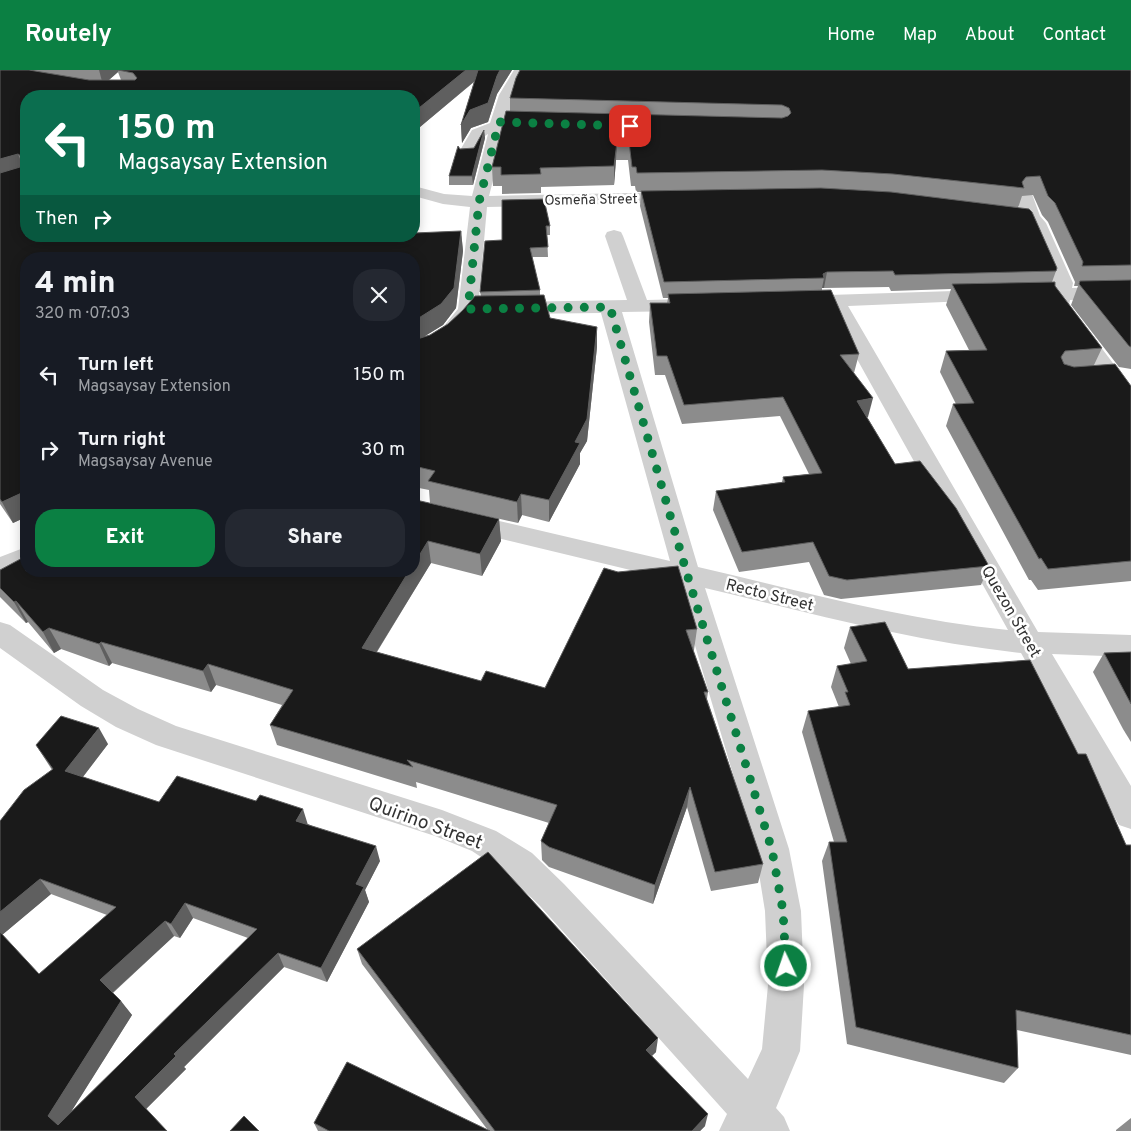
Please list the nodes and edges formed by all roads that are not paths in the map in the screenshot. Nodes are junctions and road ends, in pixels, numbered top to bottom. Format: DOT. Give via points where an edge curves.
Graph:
graph roads {
  1 [pos="521,70"];
  2 [pos="518,123"];
  3 [pos="498,125"];
  4 [pos="467,152"];
  5 [pos="420,193"];
  6 [pos="695,197"];
  7 [pos="1026,198"];
  8 [pos="479,202"];
  9 [pos="614,236"];
  10 [pos="1131,292"];
  11 [pos="1061,294"];
  12 [pos="835,301"];
  13 [pos="776,303"];
  14 [pos="708,305"];
  15 [pos="624,307"];
  16 [pos="468,309"];
  17 [pos="420,350"];
  18 [pos="1121,375"];
  19 [pos="1083,378"];
  20 [pos="1131,402"];
  21 [pos="420,511"];
  22 [pos="20,559"];
  23 [pos="0,568"];
  24 [pos="687,574"];
  25 [pos="0,633"];
  26 [pos="1030,643"];
  27 [pos="1131,646"];
  28 [pos="1131,815"];
  29 [pos="754,1125"];
  1 -- 3 [label="street" via="507,95"];
  2 -- 3 [label="street"];
  3 -- 4 [label="street" via="479,130"];
  3 -- 8 [label="street"];
  5 -- 8 [label="street, Osmeña Street" via="443,199"];
  6 -- 8 [label="street, Osmeña Street"];
  7 -- 11 [label="street" via="1023,216 1037,223 1063,283"];
  8 -- 16 [label="street"];
  9 -- 15 [label="street"];
  10 -- 11 [label="street"];
  11 -- 12 [label="street"];
  11 -- 18 [label="street" via="1059,305"];
  12 -- 13 [label="street"];
  12 -- 26 [label="street, Quezon Street"];
  14 -- 15 [label="street"];
  15 -- 16 [label="street"];
  15 -- 24 [label="street"];
  16 -- 17 [label="street" via="450,332"];
  18 -- 19 [label="street"];
  18 -- 20 [label="street"];
  21 -- 24 [label="street, Recto Street"];
  22 -- 23 [label="street"];
  24 -- 26 [label="street, Recto Street" via="912,627 969,638"];
  24 -- 29 [label="street" via="772,850 783,911 786,985 781,1051"];
  25 -- 29 [label="street, Quirino Street" via="92,698 167,736 442,824 484,841 520,864 552,895"];
  26 -- 27 [label="street, Recto Street"];
  26 -- 28 [label="street, Quezon Street"];
}
